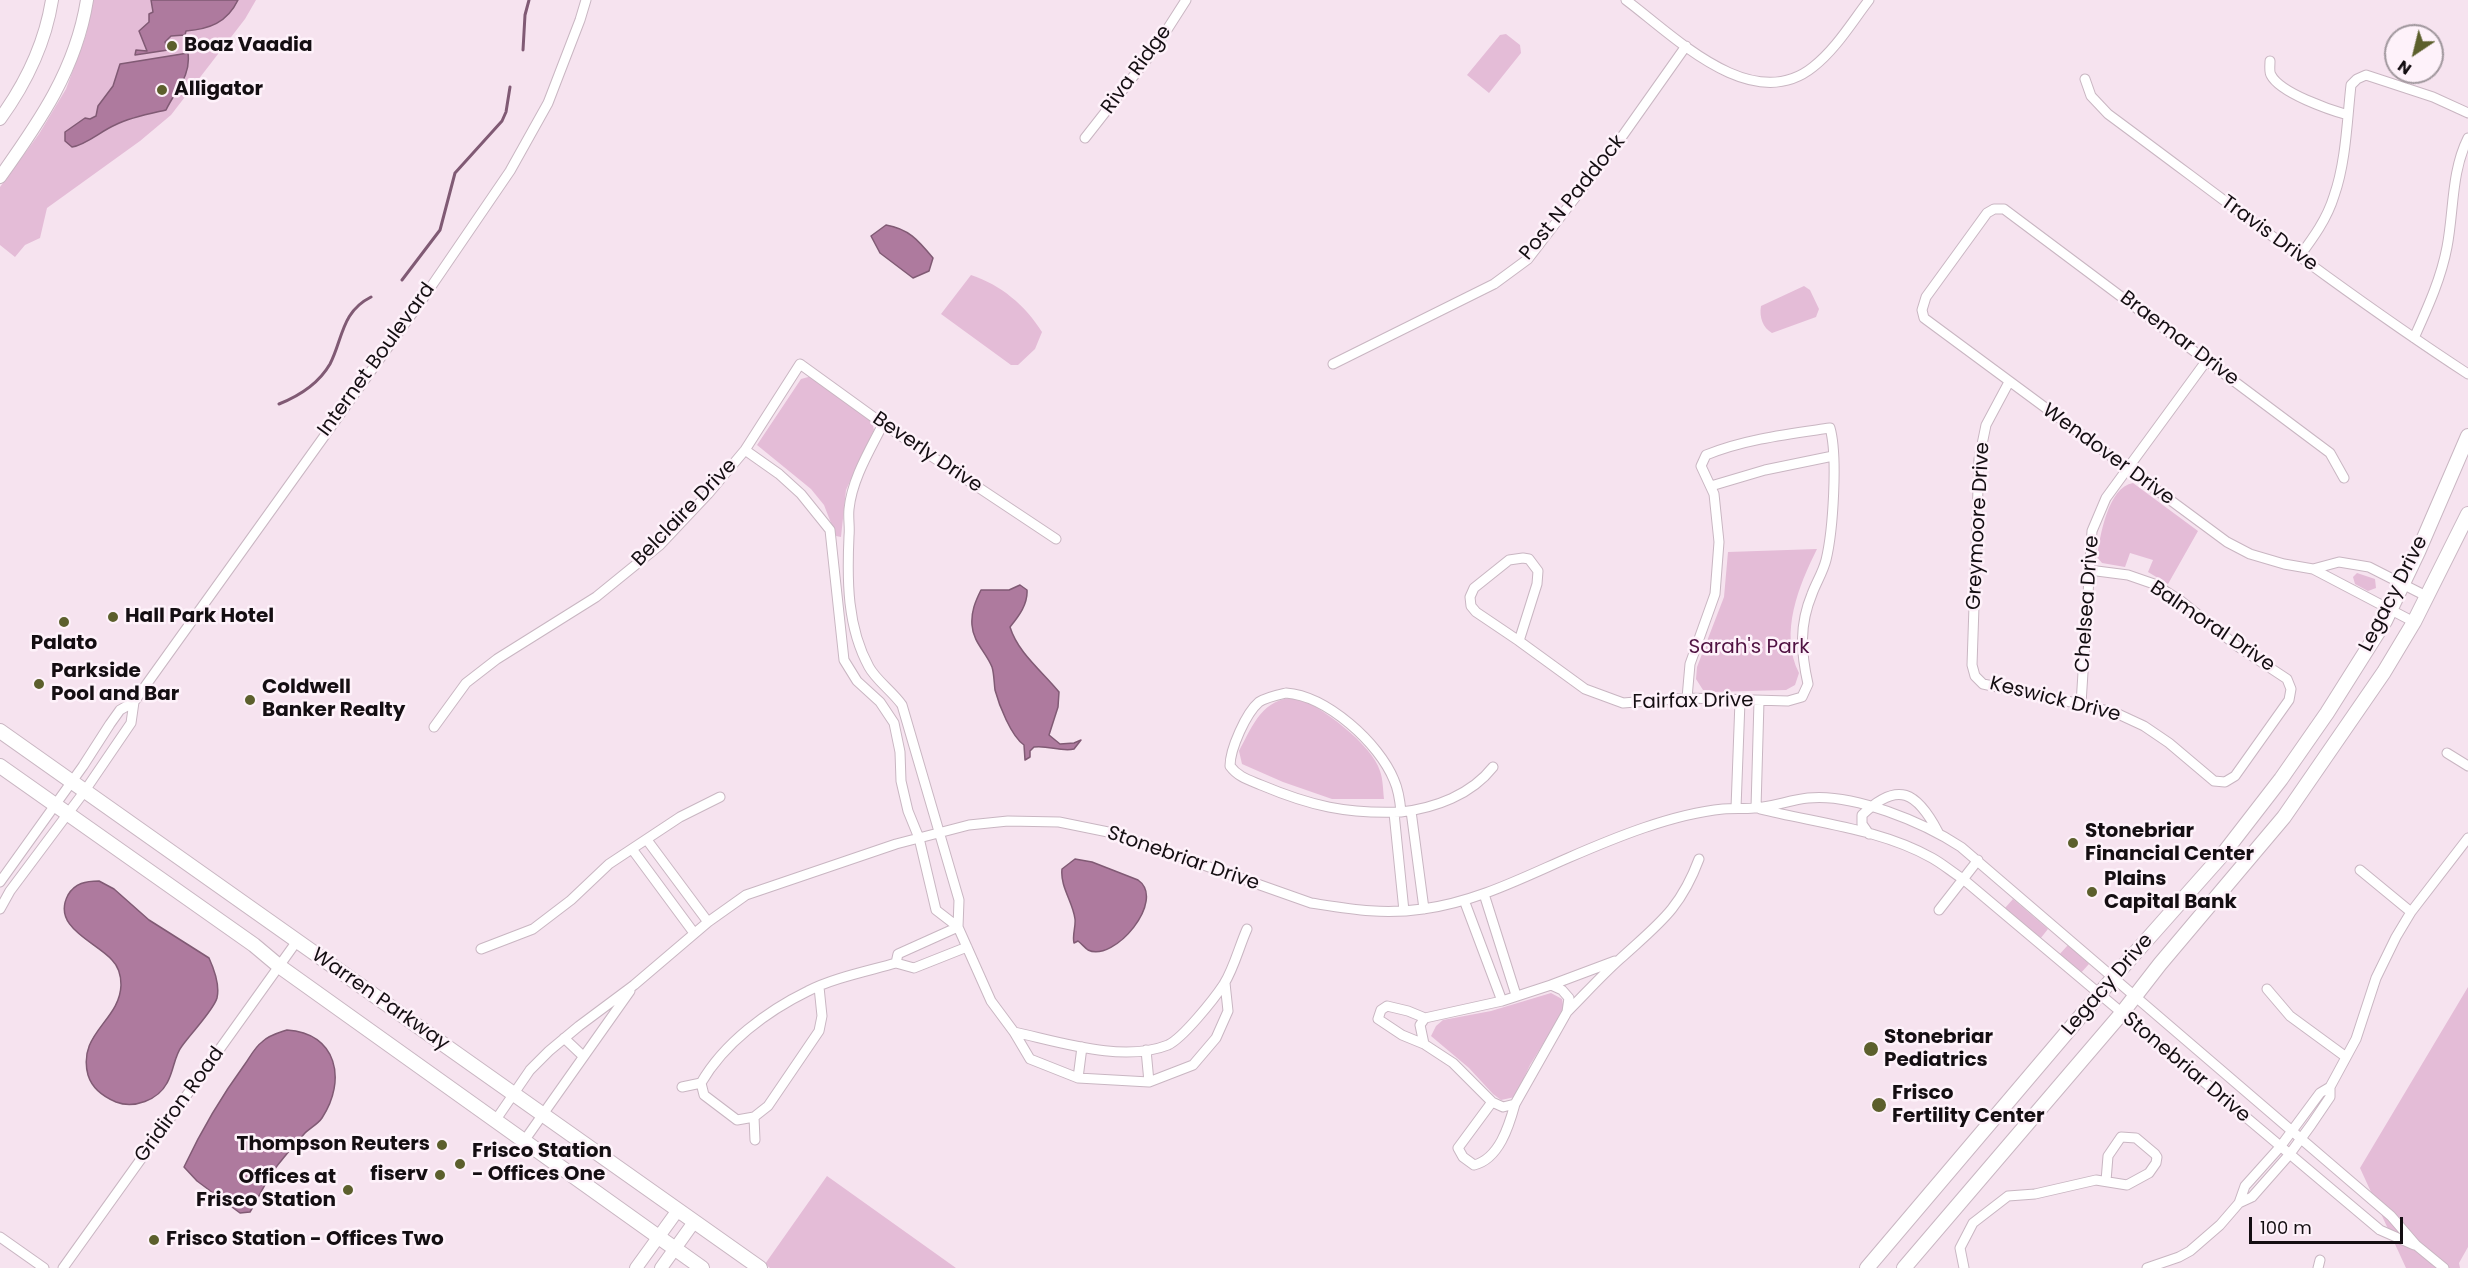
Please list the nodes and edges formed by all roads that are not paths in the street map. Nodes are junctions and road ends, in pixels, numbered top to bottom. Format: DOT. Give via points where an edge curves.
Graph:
graph roads {
  1 [pos="52,0"];
  2 [pos="87,0"];
  3 [pos="586,0"];
  4 [pos="1186,0"];
  5 [pos="1626,0"];
  6 [pos="1869,0"];
  7 [pos="1686,45"];
  8 [pos="2270,61"];
  9 [pos="2085,79"];
  10 [pos="2468,114"];
  11 [pos="2348,115"];
  12 [pos="0,119"];
  13 [pos="1085,138"];
  14 [pos="2468,138"];
  15 [pos="0,177"];
  16 [pos="2300,257"];
  17 [pos="1922,310"];
  18 [pos="2414,338"];
  19 [pos="2207,360"];
  20 [pos="800,363"];
  21 [pos="1333,364"];
  22 [pos="2468,374"];
  23 [pos="2009,382"];
  24 [pos="883,424"];
  25 [pos="2468,436"];
  26 [pos="745,450"];
  27 [pos="1833,456"];
  28 [pos="2126,469"];
  29 [pos="2344,478"];
  30 [pos="1711,486"];
  31 [pos="2468,514"];
  32 [pos="1056,539"];
  33 [pos="2313,568"];
  34 [pos="2089,570"];
  35 [pos="2402,585"];
  36 [pos="2428,597"];
  37 [pos="2391,609"];
  38 [pos="2415,622"];
  39 [pos="1518,641"];
  40 [pos="1975,676"];
  41 [pos="1687,698"];
  42 [pos="1740,701"];
  43 [pos="1760,701"];
  44 [pos="134,702"];
  45 [pos="2081,704"];
  46 [pos="434,727"];
  47 [pos="0,731"];
  48 [pos="2447,753"];
  49 [pos="0,766"];
  50 [pos="2468,766"];
  51 [pos="1493,767"];
  52 [pos="71,782"];
  53 [pos="2225,782"];
  54 [pos="84,792"];
  55 [pos="720,796"];
  56 [pos="54,805"];
  57 [pos="1870,807"];
  58 [pos="1736,808"];
  59 [pos="1756,808"];
  60 [pos="1402,812"];
  61 [pos="66,813"];
  62 [pos="1938,832"];
  63 [pos="941,833"];
  64 [pos="1869,834"];
  65 [pos="919,838"];
  66 [pos="2468,838"];
  67 [pos="647,840"];
  68 [pos="632,849"];
  69 [pos="1699,858"];
  70 [pos="1978,860"];
  71 [pos="2360,870"];
  72 [pos="1963,879"];
  73 [pos="0,882"];
  74 [pos="1484,894"];
  75 [pos="1464,900"];
  76 [pos="0,908"];
  77 [pos="1424,909"];
  78 [pos="1939,910"];
  79 [pos="1404,911"];
  80 [pos="2411,912"];
  81 [pos="708,922"];
  82 [pos="958,927"];
  83 [pos="1247,929"];
  84 [pos="694,933"];
  85 [pos="297,941"];
  86 [pos="967,947"];
  87 [pos="480,949"];
  88 [pos="1620,959"];
  89 [pos="896,963"];
  90 [pos="279,966"];
  91 [pos="2113,978"];
  92 [pos="1225,983"];
  93 [pos="634,985"];
  94 [pos="1551,985"];
  95 [pos="819,987"];
  96 [pos="2267,988"];
  97 [pos="1516,995"];
  98 [pos="2099,995"];
  99 [pos="2134,998"];
  100 [pos="1502,1001"];
  101 [pos="1568,1012"];
  102 [pos="2122,1013"];
  103 [pos="1425,1018"];
  104 [pos="1014,1032"];
  105 [pos="564,1038"];
  106 [pos="1424,1044"];
  107 [pos="1082,1047"];
  108 [pos="1146,1050"];
  109 [pos="583,1056"];
  110 [pos="2346,1057"];
  111 [pos="1078,1078"];
  112 [pos="1149,1082"];
  113 [pos="701,1083"];
  114 [pos="682,1087"];
  115 [pos="2330,1087"];
  116 [pos="514,1094"];
  117 [pos="1492,1102"];
  118 [pos="1515,1104"];
  119 [pos="542,1114"];
  120 [pos="754,1117"];
  121 [pos="495,1121"];
  122 [pos="755,1140"];
  123 [pos="2286,1140"];
  124 [pos="524,1141"];
  125 [pos="2295,1147"];
  126 [pos="2106,1181"];
  127 [pos="2239,1203"];
  128 [pos="678,1210"];
  129 [pos="694,1222"];
  130 [pos="0,1237"];
  131 [pos="658,1237"];
  132 [pos="2416,1245"];
  133 [pos="675,1249"];
  134 [pos="44,1268"];
  135 [pos="63,1268"];
  136 [pos="636,1268"];
  137 [pos="661,1268"];
  138 [pos="702,1268"];
  139 [pos="760,1268"];
  140 [pos="1866,1268"];
  141 [pos="1904,1268"];
  142 [pos="1964,1268"];
  143 [pos="2147,1268"];
  144 [pos="2444,1268"];
  1 -- 12 [label="street" via="36,56"];
  2 -- 15 [label="street" via="66,73 40,121"];
  3 -- 44 [label="street, Internet Boulevard" via="548,103 510,171"];
  4 -- 13 [label="street, Riva Ridge" via="1154,50"];
  5 -- 7 [label="street"];
  6 -- 7 [label="street" via="1825,57 1793,79 1758,83 1746,80 1722,70"];
  7 -- 21 [label="street, Post N Paddock" via="1608,157 1528,259 1494,284"];
  8 -- 11 [label="street" via="2270,74 2278,83 2310,102"];
  9 -- 16 [label="street, Travis Drive" via="2091,96 2108,114"];
  10 -- 11 [label="street" via="2433,97 2366,75 2351,85"];
  11 -- 16 [label="street" via="2334,196"];
  14 -- 18 [label="street" via="2456,176 2441,272"];
  16 -- 18 [label="street, Travis Drive"];
  17 -- 19 [label="street, Braemar Drive" via="1926,297 1987,213 2004,209"];
  17 -- 23 [label="street, Wendover Drive" via="1924,318"];
  18 -- 22 [label="street, Travis Drive"];
  19 -- 28 [label="street, Chelsea Drive"];
  19 -- 29 [label="street, Braemar Drive" via="2330,453"];
  20 -- 24 [label="street, Beverly Drive"];
  20 -- 26 [label="street, Belclaire Drive"];
  23 -- 28 [label="street, Wendover Drive"];
  23 -- 40 [label="street, Greymoore Drive" via="1986,425 1979,459 1972,665"];
  24 -- 32 [label="street, Beverly Drive"];
  24 -- 63 [label="street" via="860,472 849,508 846,572 853,622 870,670 902,705"];
  25 -- 35 [label="main road, Legacy Drive"];
  26 -- 46 [label="street, Belclaire Drive" via="660,545 596,597 466,683"];
  26 -- 65 [label="street" via="801,494 830,530 844,660 894,723 903,791"];
  27 -- 30 [label="street"];
  27 -- 30 [label="street" via="1830,428 1721,449 1706,455 1701,466"];
  27 -- 43 [label="street, Fairfax Drive" via="1832,534 1802,632 1808,688 1802,697 1788,701"];
  28 -- 33 [label="street, Wendover Drive" via="2227,542 2250,554"];
  28 -- 34 [label="street, Chelsea Drive" via="2106,498 2092,531"];
  30 -- 41 [label="street" via="1719,542 1715,594 1690,664"];
  31 -- 36 [label="main road, Legacy Drive"];
  33 -- 35 [label="street, Wendover Drive" via="2339,562 2369,567"];
  33 -- 37 [label="street, Wendover Drive"];
  34 -- 45 [label="street, Chelsea Drive"];
  34 -- 53 [label="street, Balmoral Drive" via="2128,575 2154,584 2287,680 2291,689 2289,700 2235,776"];
  35 -- 36 [label="street, Wendover Drive"];
  35 -- 37 [label="main road, Legacy Drive"];
  36 -- 38 [label="main road, Legacy Drive"];
  37 -- 38 [label="street, Wendover Drive"];
  37 -- 91 [label="main road, Legacy Drive" via="2327,713 2281,778 2223,854"];
  38 -- 99 [label="main road, Legacy Drive" via="2284,817"];
  39 -- 39 [label="street, Fairfax Drive" via="1538,571 1523,558 1509,560 1479,583 1470,597 1470,606 1476,612"];
  39 -- 41 [label="street, Fairfax Drive" via="1585,689 1605,697 1635,704"];
  40 -- 45 [label="street, Keswick Drive" via="1983,684"];
  41 -- 42 [label="street, Fairfax Drive"];
  42 -- 43 [label="street, Fairfax Drive"];
  42 -- 58 [label="street"];
  43 -- 59 [label="street"];
  44 -- 52 [label="street, Internet Boulevard" via="120,710"];
  44 -- 54 [label="street, Internet Boulevard" via="131,723"];
  45 -- 53 [label="street, Keswick Drive" via="2116,713 2144,726 2214,782"];
  47 -- 52 [label="main road, Warren Parkway"];
  48 -- 50 [label="street"];
  49 -- 56 [label="main road, Warren Parkway"];
  51 -- 60 [label="street" via="1459,796"];
  52 -- 54 [label="main road, Warren Parkway"];
  52 -- 56 [label="street, Internet Boulevard"];
  54 -- 61 [label="street, Internet Boulevard"];
  54 -- 85 [label="main road, Warren Parkway"];
  55 -- 67 [label="street"];
  56 -- 61 [label="main road, Warren Parkway"];
  56 -- 73 [label="street, Internet Boulevard"];
  57 -- 59 [label="street, Stonebriar Drive" via="1819,797"];
  57 -- 62 [label="street, Stonebriar Drive"];
  57 -- 62 [label="street, Stonebriar Drive" via="1893,794 1909,796 1927,810"];
  57 -- 64 [label="street" via="1862,815 1862,824"];
  58 -- 59 [label="street, Stonebriar Drive"];
  58 -- 74 [label="street, Stonebriar Drive" via="1700,812 1638,831"];
  59 -- 64 [label="street, Stonebriar Drive"];
  60 -- 60 [label="street" via="1394,780 1374,748 1325,705 1301,694 1270,696 1258,703 1243,725 1230,760 1235,774 1326,808"];
  60 -- 77 [label="street"];
  60 -- 79 [label="street"];
  61 -- 76 [label="street, Internet Boulevard"];
  61 -- 90 [label="main road, Warren Parkway"];
  62 -- 70 [label="street, Stonebriar Drive"];
  63 -- 65 [label="street, Stonebriar Drive"];
  63 -- 79 [label="street, Stonebriar Drive" via="1008,821 1059,822 1113,833 1311,903 1343,910"];
  63 -- 82 [label="street" via="959,900"];
  64 -- 72 [label="street, Stonebriar Drive" via="1932,858"];
  65 -- 81 [label="street, Stonebriar Drive" via="746,895"];
  65 -- 82 [label="street" via="936,910"];
  66 -- 80 [label="street"];
  67 -- 68 [label="street"];
  67 -- 81 [label="street"];
  68 -- 84 [label="street"];
  68 -- 87 [label="street" via="532,929"];
  69 -- 88 [label="street" via="1690,883 1671,912"];
  70 -- 72 [label="street"];
  70 -- 91 [label="street, Stonebriar Drive"];
  71 -- 80 [label="street"];
  72 -- 78 [label="street"];
  72 -- 98 [label="street, Stonebriar Drive"];
  74 -- 75 [label="street, Stonebriar Drive"];
  74 -- 97 [label="street"];
  75 -- 77 [label="street, Stonebriar Drive"];
  75 -- 100 [label="street"];
  77 -- 79 [label="street, Stonebriar Drive"];
  80 -- 110 [label="street" via="2376,978 2364,1020"];
  81 -- 84 [label="street, Stonebriar Drive"];
  82 -- 86 [label="street"];
  82 -- 89 [label="street" via="898,954"];
  83 -- 92 [label="street"];
  84 -- 93 [label="street, Stonebriar Drive"];
  85 -- 90 [label="street, Gridiron Road"];
  85 -- 116 [label="main road, Warren Parkway"];
  86 -- 89 [label="street" via="914,968"];
  86 -- 104 [label="street" via="992,1001"];
  88 -- 94 [label="street"];
  88 -- 101 [label="street"];
  89 -- 95 [label="street"];
  90 -- 121 [label="main road, Warren Parkway"];
  90 -- 135 [label="street, Gridiron Road"];
  91 -- 98 [label="main road, Legacy Drive"];
  91 -- 99 [label="street, Stonebriar Drive"];
  92 -- 108 [label="street" via="1197,1019 1170,1044"];
  92 -- 112 [label="street" via="1228,1011 1216,1038 1193,1065"];
  93 -- 105 [label="street, Stonebriar Drive"];
  93 -- 109 [label="street, Stonebriar Drive"];
  94 -- 97 [label="street"];
  94 -- 101 [label="street" via="1569,998"];
  95 -- 113 [label="street" via="745,1030 712,1064"];
  95 -- 120 [label="street" via="819,1031 768,1106"];
  96 -- 110 [label="street" via="2290,1016"];
  97 -- 100 [label="street"];
  98 -- 102 [label="street, Stonebriar Drive"];
  98 -- 140 [label="main road, Legacy Drive"];
  99 -- 102 [label="main road, Legacy Drive"];
  99 -- 123 [label="street, Stonebriar Drive"];
  100 -- 103 [label="street"];
  101 -- 118 [label="street"];
  102 -- 123 [label="street, Stonebriar Drive"];
  102 -- 141 [label="main road, Legacy Drive"];
  103 -- 106 [label="street" via="1420,1025"];
  103 -- 106 [label="street" via="1387,1006 1378,1019"];
  104 -- 107 [label="street"];
  104 -- 111 [label="street" via="1030,1059"];
  105 -- 109 [label="street"];
  105 -- 116 [label="street, Stonebriar Drive" via="530,1070"];
  106 -- 117 [label="street" via="1453,1063"];
  107 -- 108 [label="street"];
  107 -- 111 [label="street"];
  108 -- 112 [label="street"];
  109 -- 119 [label="street, Stonebriar Drive"];
  110 -- 115 [label="street"];
  111 -- 112 [label="street"];
  113 -- 114 [label="street"];
  113 -- 120 [label="street" via="704,1095 736,1120"];
  115 -- 123 [label="street" via="2320,1093"];
  115 -- 125 [label="street" via="2330,1097"];
  116 -- 119 [label="main road, Warren Parkway"];
  116 -- 121 [label="street, Stonebriar Drive"];
  117 -- 118 [label="street" via="1503,1107"];
  117 -- 118 [label="street" via="1458,1148 1462,1157 1474,1165 1482,1163 1507,1131"];
  119 -- 124 [label="street, Stonebriar Drive"];
  119 -- 128 [label="main road, Warren Parkway"];
  120 -- 122 [label="street"];
  121 -- 124 [label="main road, Warren Parkway"];
  123 -- 125 [label="street, Stonebriar Drive"];
  123 -- 125 [label="street, Stonebriar Drive"];
  123 -- 127 [label="street" via="2245,1186"];
  124 -- 131 [label="main road, Warren Parkway"];
  125 -- 127 [label="street" via="2252,1197"];
  125 -- 132 [label="street, Stonebriar Drive" via="2391,1216"];
  125 -- 132 [label="street, Stonebriar Drive" via="2379,1230"];
  126 -- 126 [label="street" via="2127,1185 2144,1177 2156,1164 2155,1154 2136,1138 2121,1137 2108,1156"];
  126 -- 142 [label="street" via="2008,1196 1973,1223 1960,1248"];
  127 -- 143 [label="street" via="2190,1251"];
  128 -- 129 [label="main road, Warren Parkway"];
  128 -- 131 [label="street"];
  129 -- 133 [label="street"];
  129 -- 139 [label="main road, Warren Parkway"];
  130 -- 134 [label="street"];
  131 -- 133 [label="main road, Warren Parkway"];
  131 -- 136 [label="street"];
  132 -- 144 [label="street, Stonebriar Drive"];
  133 -- 137 [label="street"];
  133 -- 138 [label="main road, Warren Parkway"];
}
